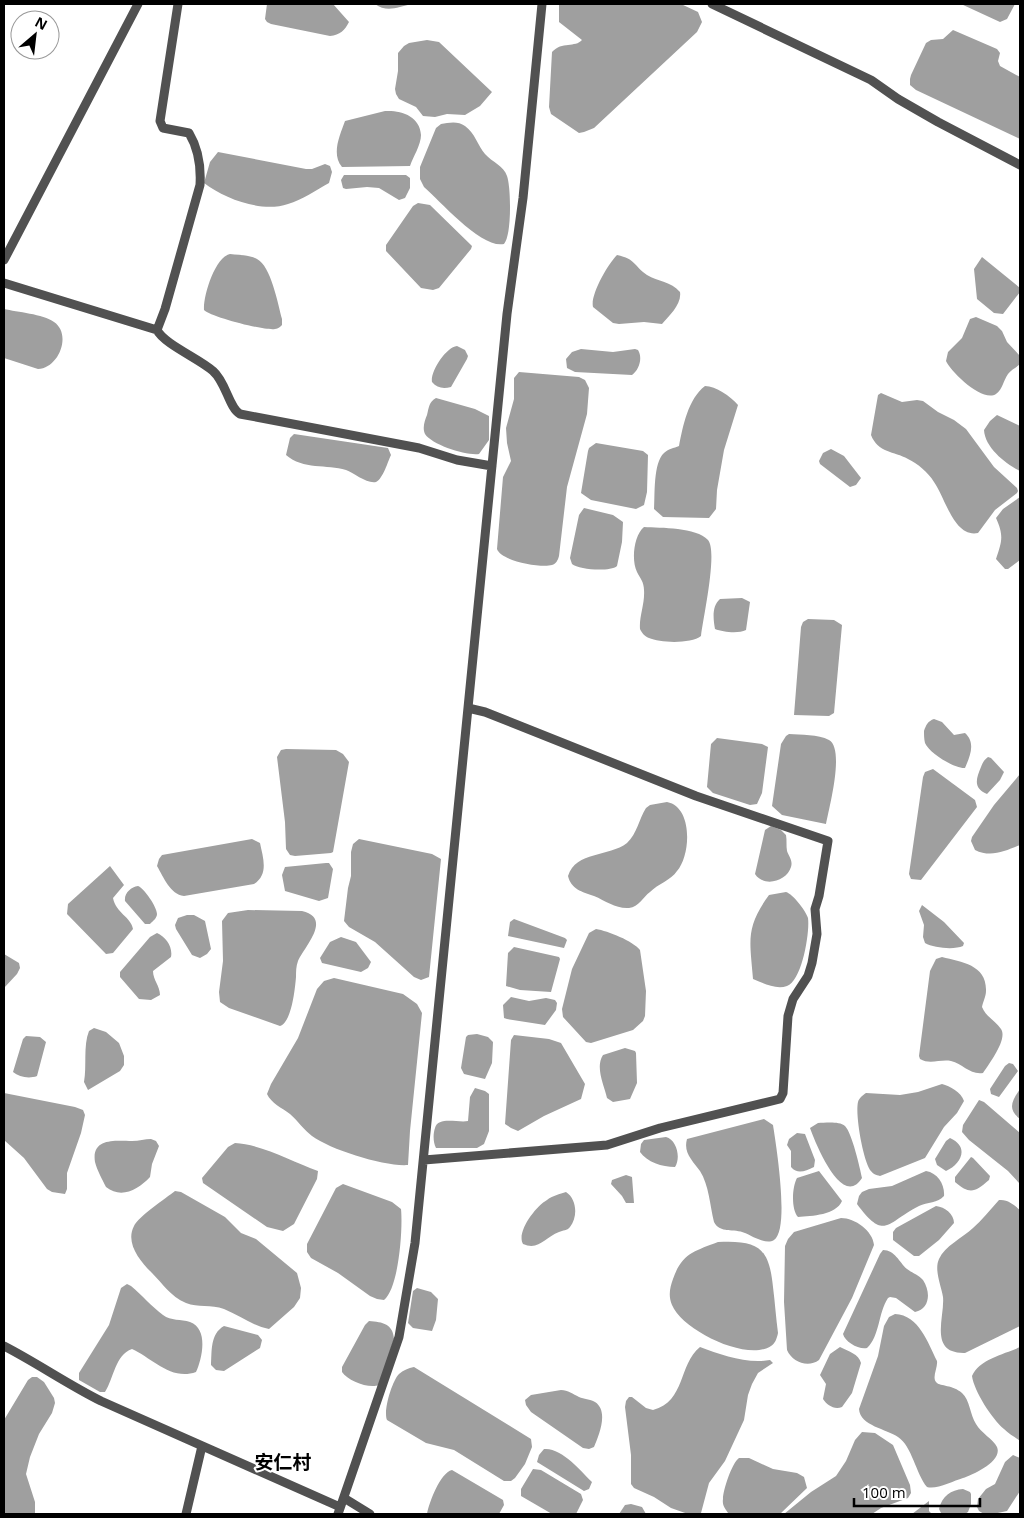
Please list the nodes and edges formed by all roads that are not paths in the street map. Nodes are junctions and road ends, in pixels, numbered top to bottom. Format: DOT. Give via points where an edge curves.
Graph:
graph roads {
  1 [pos="138,4"];
  2 [pos="178,4"];
  3 [pos="542,4"];
  4 [pos="712,4"];
  5 [pos="1020,164"];
  6 [pos="4,260"];
  7 [pos="4,283"];
  8 [pos="158,330"];
  9 [pos="492,466"];
  10 [pos="468,708"];
  11 [pos="424,1160"];
  12 [pos="4,1346"];
  13 [pos="202,1446"];
  14 [pos="341,1506"];
  15 [pos="186,1514"];
  16 [pos="370,1514"];
  1 -- 6 [label="street"];
  2 -- 8 [label="street" via="160,121 163,128 189,133 194,142 200,180"];
  3 -- 9 [label="street"];
  4 -- 5 [label="street" via="871,80 938,122"];
  7 -- 8 [label="street"];
  8 -- 9 [label="street" via="166,340 214,372 224,385 234,410 240,414 419,448 457,460"];
  9 -- 10 [label="street"];
  10 -- 11 [label="street"];
  10 -- 11 [label="street" via="696,796 828,841 815,909 812,963 788,1016 780,1099 660,1128 607,1145"];
  11 -- 14 [label="street" via="415,1243 399,1337"];
  12 -- 13 [label="street" via="101,1401"];
  13 -- 14 [label="street"];
  13 -- 15 [label="street"];
  14 -- 16 [label="street"];
}
